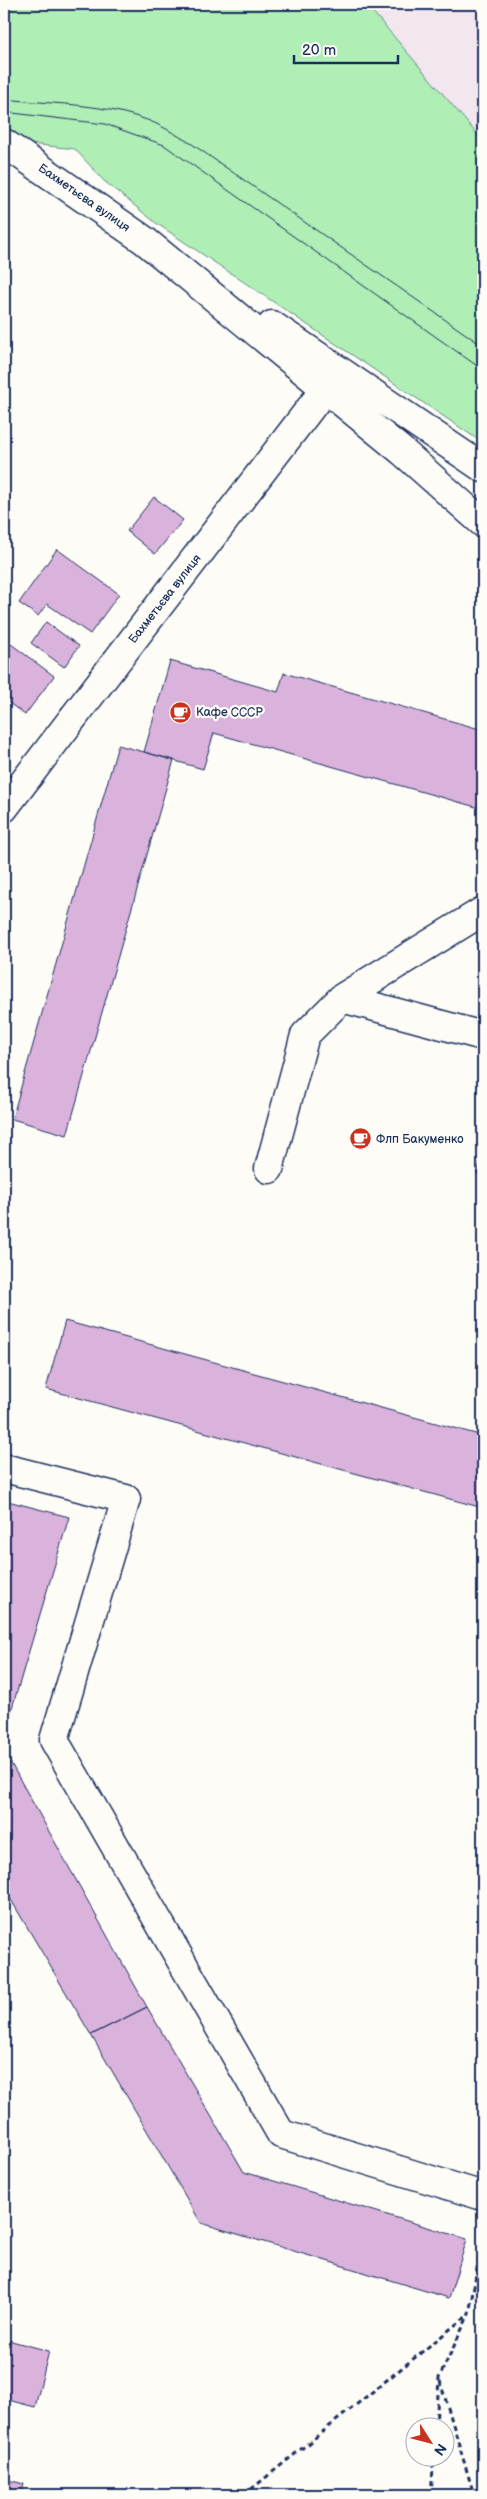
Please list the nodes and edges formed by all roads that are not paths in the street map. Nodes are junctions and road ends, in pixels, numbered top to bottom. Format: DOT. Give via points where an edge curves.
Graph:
graph roads {
  1 [pos="4,143"];
  2 [pos="144,240"];
  3 [pos="325,389"];
  4 [pos="483,468"];
  5 [pos="483,523"];
  6 [pos="4,808"];
  7 [pos="483,911"];
  8 [pos="342,998"];
  9 [pos="483,1036"];
  10 [pos="269,1168"];
  11 [pos="4,1468"];
  12 [pos="483,2196"];
  1 -- 2 [label="main road, Бахметьєва вулиця"];
  2 -- 3 [label="main road, Бахметьєва вулиця"];
  2 -- 4 [label="main road"];
  3 -- 5 [label="main road, Бахметьєва вулиця"];
  3 -- 6 [label="main road, Бахметьєва вулиця"];
  7 -- 8 [label="main road"];
  8 -- 9 [label="main road"];
  8 -- 10 [label="main road" via="305,1035"];
  11 -- 12 [label="main road" via="126,1499 54,1740 281,2134"];
}
